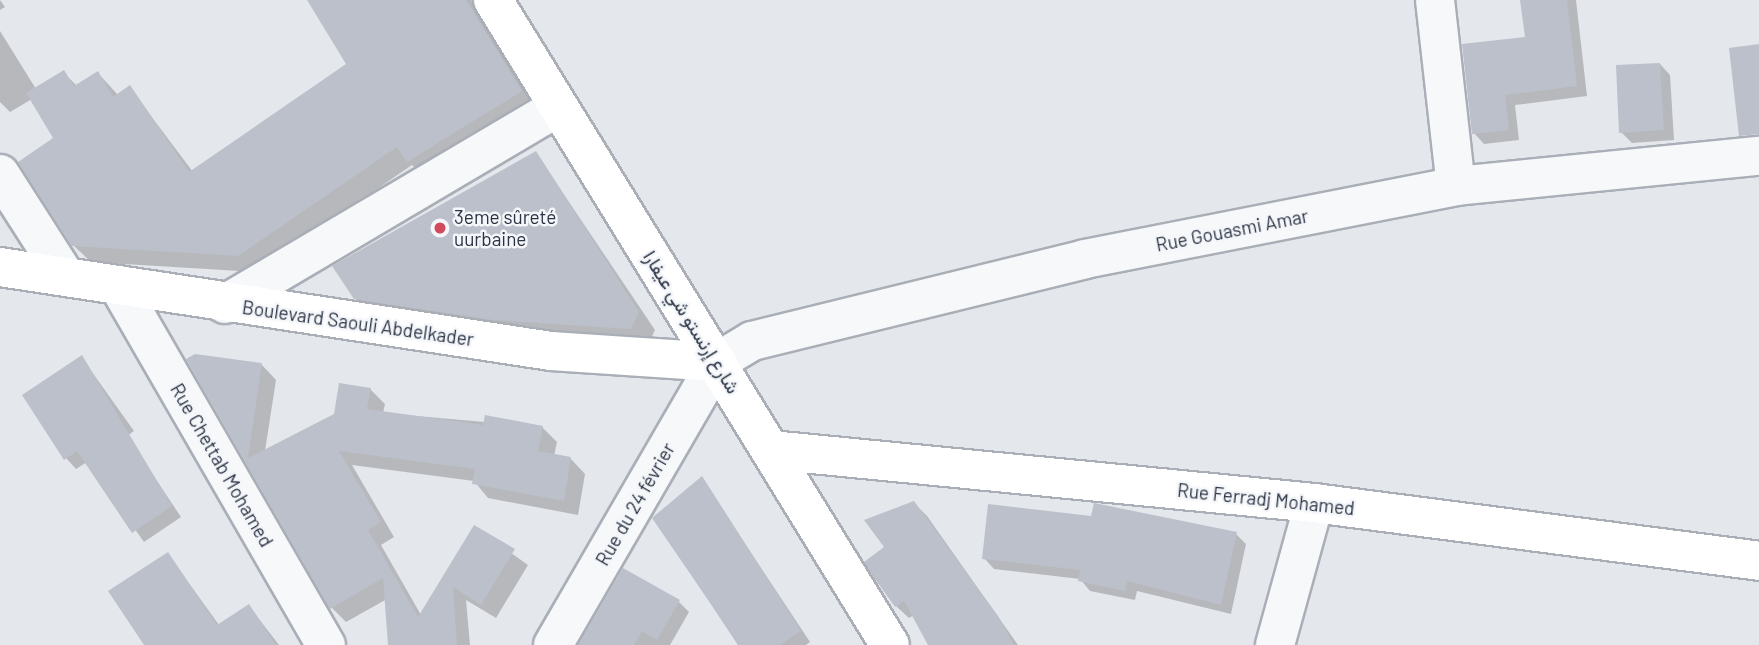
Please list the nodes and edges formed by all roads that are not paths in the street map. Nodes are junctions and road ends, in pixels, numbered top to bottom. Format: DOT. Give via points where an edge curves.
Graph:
graph roads {
  1 [pos="493,0"];
  2 [pos="1436,0"];
  3 [pos="555,108"];
  4 [pos="1759,156"];
  5 [pos="0,174"];
  6 [pos="1456,186"];
  7 [pos="0,267"];
  8 [pos="64,274"];
  9 [pos="118,285"];
  10 [pos="225,304"];
  11 [pos="717,362"];
  12 [pos="771,450"];
  13 [pos="1314,503"];
  14 [pos="1759,561"];
  15 [pos="326,645"];
  16 [pos="553,645"];
  17 [pos="890,645"];
  18 [pos="1275,645"];
  1 -- 3 [label="main road, شارع إرنستو شي عيفارا"];
  2 -- 6 [label="street"];
  3 -- 10 [label="street"];
  3 -- 11 [label="main road, شارع إرنستو شي عيفارا"];
  4 -- 6 [label="street, Rue Gouasmi Amar"];
  5 -- 8 [label="street"];
  6 -- 11 [label="street, Rue Gouasmi Amar" via="1085,259 752,341"];
  7 -- 8 [label="main road, Boulevard Saouli Abdelkader"];
  8 -- 9 [label="main road, Boulevard Saouli Abdelkader"];
  9 -- 10 [label="main road, Boulevard Saouli Abdelkader"];
  9 -- 15 [label="street, Rue Chettab Mohamed"];
  10 -- 11 [label="main road, Boulevard Saouli Abdelkader" via="551,351"];
  11 -- 12 [label="main road, شارع إرنستو شي عيفارا"];
  11 -- 16 [label="street, Rue du 24 février"];
  12 -- 13 [label="main road, Rue Ferradj Mohamed"];
  12 -- 17 [label="main road, شارع إرنستو شي عيفارا"];
  13 -- 14 [label="main road, Rue Ferradj Mohamed"];
  13 -- 18 [label="street"];
}
